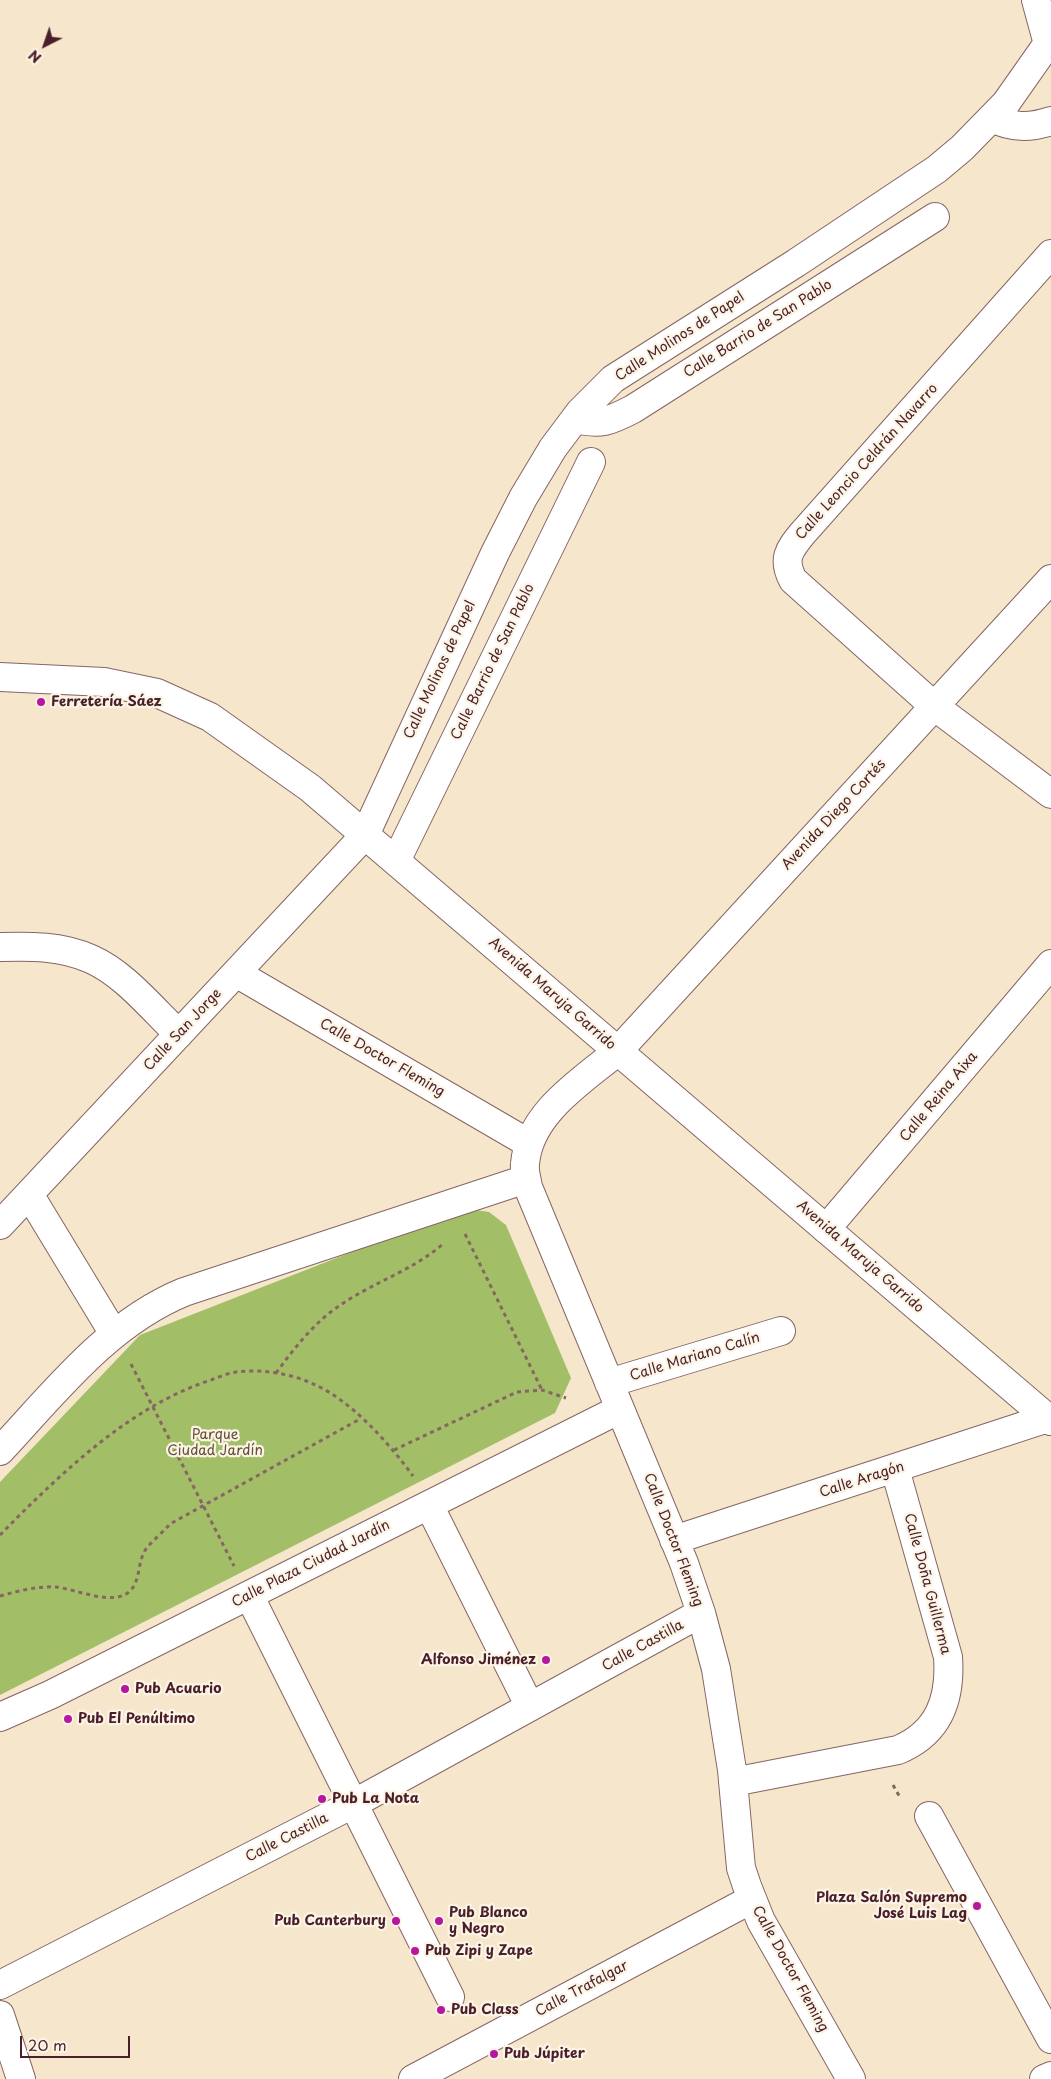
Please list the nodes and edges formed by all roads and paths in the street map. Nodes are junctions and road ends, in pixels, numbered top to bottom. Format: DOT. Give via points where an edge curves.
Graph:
graph roads {
  1 [pos="1036,0"];
  2 [pos="1049,41"];
  3 [pos="992,118"];
  4 [pos="1051,121"];
  5 [pos="935,217"];
  6 [pos="1051,254"];
  7 [pos="575,419"];
  8 [pos="591,462"];
  9 [pos="1051,579"];
  10 [pos="0,677"];
  11 [pos="934,706"];
  12 [pos="1051,794"];
  13 [pos="365,835"];
  14 [pos="396,861"];
  15 [pos="0,946"];
  16 [pos="1051,964"];
  17 [pos="236,973"];
  18 [pos="179,1034"];
  19 [pos="618,1051"];
  20 [pos="528,1143"];
  21 [pos="526,1179"];
  22 [pos="29,1194"];
  23 [pos="480,1195"];
  24 [pos="0,1225"];
  25 [pos="826,1228"];
  26 [pos="448,1237"];
  27 [pos="781,1331"];
  28 [pos="114,1334"];
  29 [pos="276,1373"];
  30 [pos="609,1383"];
  31 [pos="542,1390"];
  32 [pos="153,1407"];
  33 [pos="610,1414"];
  34 [pos="361,1419"];
  35 [pos="1050,1419"];
  36 [pos="394,1450"];
  37 [pos="0,1451"];
  38 [pos="895,1469"];
  39 [pos="429,1505"];
  40 [pos="204,1506"];
  41 [pos="0,1535"];
  42 [pos="674,1540"];
  43 [pos="0,1596"];
  44 [pos="249,1596"];
  45 [pos="701,1613"];
  46 [pos="530,1707"];
  47 [pos="0,1718"];
  48 [pos="877,1756"];
  49 [pos="733,1782"];
  50 [pos="353,1804"];
  51 [pos="929,1816"];
  52 [pos="752,1899"];
  53 [pos="0,1986"];
  54 [pos="450,1997"];
  55 [pos="0,2015"];
  56 [pos="1051,2039"];
  57 [pos="1051,2076"];
  58 [pos="21,2079"];
  59 [pos="413,2079"];
  60 [pos="851,2079"];
  61 [pos="1044,2079"];
  1 -- 2 [label="street"];
  2 -- 3 [label="street, Calle Molinos de Papel"];
  3 -- 4 [label="street" via="1007,125 1028,127"];
  3 -- 7 [label="street, Calle Molinos de Papel" via="962,148 906,191 613,379"];
  5 -- 7 [label="street, Calle Barrio de San Pablo" via="633,409 609,421 593,423"];
  6 -- 11 [label="street, Calle Leoncio Celdrán Navarro" via="802,534 790,548 787,558 787,569 794,580"];
  7 -- 13 [label="street, Calle Molinos de Papel" via="548,457 499,546"];
  8 -- 14 [label="street, Calle Barrio de San Pablo"];
  9 -- 11 [label="street, Avenida Diego Cortés"];
  10 -- 13 [label="street, Avenida Maruja Garrido" via="104,682 157,693 210,717 260,751"];
  11 -- 12 [label="street, Calle Leoncio Celdrán Navarro"];
  11 -- 19 [label="street, Avenida Diego Cortés"];
  13 -- 14 [label="street, Avenida Maruja Garrido"];
  13 -- 17 [label="street, Calle San Jorge"];
  14 -- 19 [label="street, Avenida Maruja Garrido"];
  15 -- 18 [label="street" via="33,946 91,959 128,986"];
  16 -- 25 [label="street, Calle Reina Aixa"];
  17 -- 18 [label="street, Calle San Jorge"];
  17 -- 20 [label="street, Calle Doctor Fleming"];
  18 -- 22 [label="street, Calle San Jorge"];
  19 -- 20 [label="street, Calle Doctor Fleming" via="556,1104 537,1126"];
  19 -- 25 [label="street, Avenida Maruja Garrido"];
  20 -- 21 [label="street, Calle Doctor Fleming" via="524,1166"];
  21 -- 23 [label="street"];
  21 -- 30 [label="street, Calle Doctor Fleming"];
  22 -- 24 [label="street, Calle San Jorge"];
  22 -- 28 [label="street"];
  23 -- 28 [label="street" via="184,1292 158,1303"];
  23 -- 31 [label="path" via="459,1223"];
  25 -- 35 [label="street, Avenida Maruja Garrido"];
  26 -- 29 [label="path" via="404,1271 345,1302 306,1334"];
  27 -- 30 [label="street, Calle Mariano Calín"];
  28 -- 32 [label="path"];
  28 -- 37 [label="street"];
  29 -- 32 [label="path" via="236,1372 189,1387"];
  29 -- 34 [label="path" via="311,1383 346,1405"];
  30 -- 33 [label="street, Calle Doctor Fleming"];
  31 -- 33 [label="path"];
  31 -- 36 [label="path" via="517,1392"];
  32 -- 40 [label="path"];
  32 -- 41 [label="path" via="130,1420 46,1489"];
  33 -- 39 [label="street, Calle Plaza Ciudad Jardín"];
  33 -- 42 [label="street, Calle Doctor Fleming"];
  34 -- 36 [label="path"];
  34 -- 40 [label="path"];
  35 -- 38 [label="street, Calle Aragón"];
  36 -- 39 [label="path" via="418,1483"];
  38 -- 42 [label="street, Calle Aragón"];
  38 -- 48 [label="street, Calle Doña Guillerma" via="948,1658 949,1681 940,1712 923,1735 912,1744"];
  39 -- 44 [label="street, Calle Plaza Ciudad Jardín"];
  39 -- 46 [label="street"];
  40 -- 43 [label="path" via="170,1524 146,1550 136,1584 128,1593 115,1598 57,1587 23,1589"];
  40 -- 44 [label="path"];
  42 -- 45 [label="street, Calle Doctor Fleming"];
  44 -- 47 [label="street, Calle Plaza Ciudad Jardín"];
  44 -- 50 [label="street"];
  45 -- 46 [label="street, Calle Castilla"];
  45 -- 49 [label="street, Calle Doctor Fleming" via="716,1669"];
  46 -- 50 [label="street, Calle Castilla"];
  48 -- 49 [label="street, Calle Doña Guillerma"];
  48 -- 51 [label="path" via="915,1823"];
  49 -- 52 [label="street, Calle Doctor Fleming" via="741,1868"];
  50 -- 53 [label="street, Calle Castilla"];
  50 -- 54 [label="street"];
  51 -- 56 [label="street"];
  52 -- 59 [label="street, Calle Trafalgar"];
  52 -- 60 [label="street, Calle Doctor Fleming" via="761,1921"];
  55 -- 58 [label="street"];
  57 -- 61 [label="street"];
}
